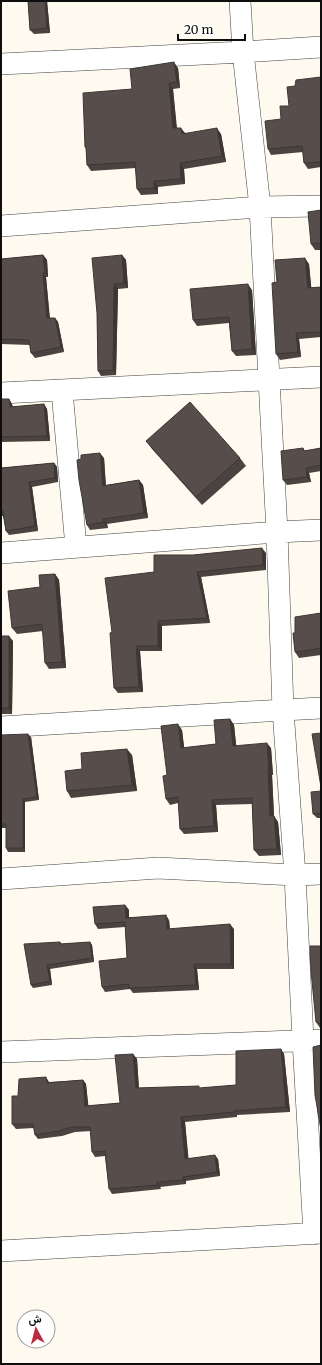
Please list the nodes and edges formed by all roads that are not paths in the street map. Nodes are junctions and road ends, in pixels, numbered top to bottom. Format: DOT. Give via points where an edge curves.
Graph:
graph roads {
  1 [pos="240,1"];
  2 [pos="321,47"];
  3 [pos="242,52"];
  4 [pos="1,64"];
  5 [pos="321,206"];
  6 [pos="260,207"];
  7 [pos="1,226"];
  8 [pos="321,377"];
  9 [pos="270,380"];
  10 [pos="62,391"];
  11 [pos="1,393"];
  12 [pos="321,530"];
  13 [pos="277,532"];
  14 [pos="76,547"];
  15 [pos="1,552"];
  16 [pos="321,708"];
  17 [pos="283,710"];
  18 [pos="1,727"];
  19 [pos="321,874"];
  20 [pos="295,875"];
  21 [pos="1,879"];
  22 [pos="312,1040"];
  23 [pos="1,1052"];
  24 [pos="317,1234"];
  25 [pos="1,1251"];
  1 -- 3 [label="street"];
  2 -- 3 [label="street"];
  3 -- 4 [label="street"];
  3 -- 6 [label="street"];
  5 -- 6 [label="street"];
  6 -- 7 [label="street"];
  6 -- 9 [label="street"];
  8 -- 9 [label="street"];
  9 -- 10 [label="street"];
  9 -- 13 [label="street"];
  10 -- 11 [label="street"];
  10 -- 14 [label="street"];
  12 -- 13 [label="street"];
  13 -- 14 [label="street"];
  13 -- 17 [label="street"];
  14 -- 15 [label="street"];
  16 -- 17 [label="street"];
  17 -- 18 [label="street"];
  17 -- 20 [label="street"];
  19 -- 20 [label="street"];
  20 -- 21 [label="street" via="158,868"];
  20 -- 22 [label="street"];
  22 -- 23 [label="street"];
  22 -- 24 [label="street"];
  24 -- 25 [label="street"];
}
